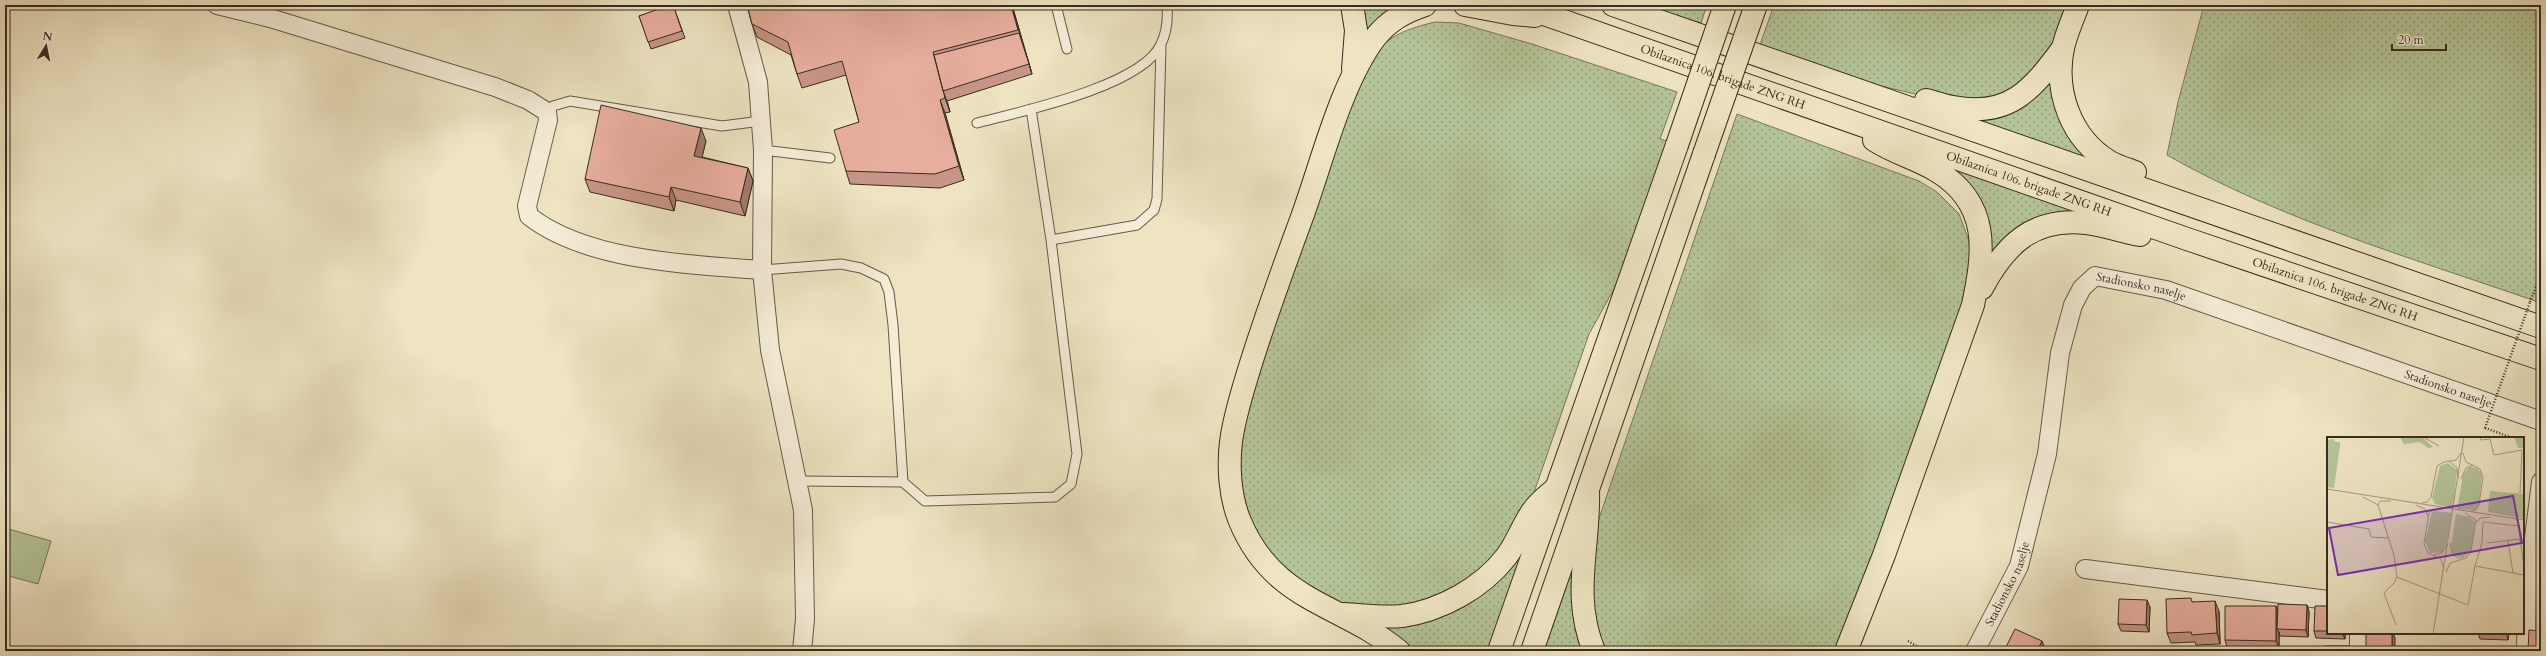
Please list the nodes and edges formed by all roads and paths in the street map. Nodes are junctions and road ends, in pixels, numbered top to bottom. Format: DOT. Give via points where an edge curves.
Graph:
graph roads {
  1 [pos="217,5"];
  2 [pos="736,5"];
  3 [pos="1056,5"];
  4 [pos="1167,5"];
  5 [pos="1352,5"];
  6 [pos="1425,5"];
  7 [pos="1465,5"];
  8 [pos="1518,5"];
  9 [pos="1613,5"];
  10 [pos="1725,5"];
  11 [pos="1756,5"];
  12 [pos="2078,5"];
  13 [pos="1550,16"];
  14 [pos="1161,45"];
  15 [pos="2063,48"];
  16 [pos="1067,49"];
  17 [pos="1353,73"];
  18 [pos="1868,94"];
  19 [pos="1031,109"];
  20 [pos="547,112"];
  21 [pos="761,121"];
  22 [pos="1854,122"];
  23 [pos="977,123"];
  24 [pos="763,150"];
  25 [pos="830,158"];
  26 [pos="2194,207"];
  27 [pos="2187,239"];
  28 [pos="1051,240"];
  29 [pos="762,270"];
  30 [pos="2541,274"];
  31 [pos="1973,305"];
  32 [pos="2541,327"];
  33 [pos="2541,359"];
  34 [pos="2541,421"];
  35 [pos="2510,437"];
  36 [pos="2524,442"];
  37 [pos="2524,456"];
  38 [pos="799,482"];
  39 [pos="903,482"];
  40 [pos="2541,482"];
  41 [pos="1555,488"];
  42 [pos="1588,490"];
  43 [pos="2086,569"];
  44 [pos="2525,594"];
  45 [pos="2327,600"];
  46 [pos="1338,614"];
  47 [pos="2359,634"];
  48 [pos="1908,641"];
  49 [pos="802,651"];
  50 [pos="1399,651"];
  51 [pos="1499,651"];
  52 [pos="1532,651"];
  53 [pos="1594,651"];
  54 [pos="1846,651"];
  55 [pos="1925,651"];
  56 [pos="1975,651"];
  57 [pos="2359,651"];
  58 [pos="2526,651"];
  1 -- 20 [label="street" via="270,18 495,87 528,100"];
  2 -- 21 [label="street" via="758,82"];
  3 -- 16 [label="lane"];
  4 -- 14 [label="lane" via="1168,17"];
  5 -- 17 [label="main road" via="1356,30"];
  6 -- 17 [label="main road" via="1405,11 1386,25"];
  7 -- 13 [label="main road" via="1513,14"];
  8 -- 13 [label="main road, Obilaznica 106. brigade ZNG RH"];
  9 -- 18 [label="main road"];
  10 -- 41 [label="main road, bridge"];
  11 -- 42 [label="main road, bridge"];
  12 -- 15 [label="main road"];
  13 -- 22 [label="main road, Obilaznica 106. brigade ZNG RH"];
  14 -- 19 [label="lane" via="1141,66 1079,96"];
  14 -- 28 [label="lane" via="1157,199 1154,210 1137,225"];
  15 -- 18 [label="main road" via="2028,91 2011,103 1994,108 1952,107 1932,101"];
  15 -- 26 [label="main road" via="2061,82 2065,102 2070,121 2084,141 2110,162 2151,179"];
  17 -- 46 [label="main road" via="1258,341 1235,417 1230,467 1232,492 1239,518 1250,542 1264,562 1300,594"];
  18 -- 26 [label="main road"];
  19 -- 23 [label="lane"];
  19 -- 28 [label="lane"];
  20 -- 21 [label="lane" via="553,106 570,101 722,126"];
  20 -- 29 [label="street" via="548,120 527,206 529,216 542,226 562,237 608,251 701,266"];
  21 -- 24 [label="street"];
  22 -- 27 [label="main road, Obilaznica 106. brigade ZNG RH"];
  22 -- 31 [label="main road" via="1886,148 1937,171 1957,186 1970,203 1980,225 1982,241 1982,264"];
  24 -- 25 [label="lane"];
  24 -- 29 [label="street"];
  26 -- 32 [label="main road"];
  27 -- 31 [label="main road" via="2158,238 2086,223 2066,222 2043,226 2008,248 1994,266"];
  27 -- 33 [label="main road, Obilaznica 106. brigade ZNG RH"];
  28 -- 39 [label="lane" via="1077,454 1071,484 1055,497 925,501"];
  29 -- 38 [label="street" via="770,350"];
  29 -- 39 [label="lane" via="842,264 861,268 884,279 889,292 893,325"];
  30 -- 35 [label="path, bridge" via="2485,428"];
  31 -- 54 [label="main road" via="1884,555"];
  34 -- 56 [label="street, Stadionsko naselje" via="2166,290 2095,276 2082,288 2073,305 2060,353 2047,454 2019,566"];
  36 -- 37 [label="path"];
  38 -- 39 [label="lane"];
  38 -- 49 [label="street" via="805,553 805,619"];
  40 -- 44 [label="street"];
  41 -- 46 [label="main road" via="1530,515 1522,534 1505,558 1470,590 1449,602 1401,616"];
  41 -- 51 [label="main road"];
  42 -- 52 [label="main road"];
  42 -- 53 [label="main road" via="1589,520 1582,558 1582,615"];
  43 -- 45 [label="street"];
  44 -- 58 [label="street"];
  46 -- 50 [label="main road"];
  47 -- 57 [label="street"];
  48 -- 55 [label="path"];
}
